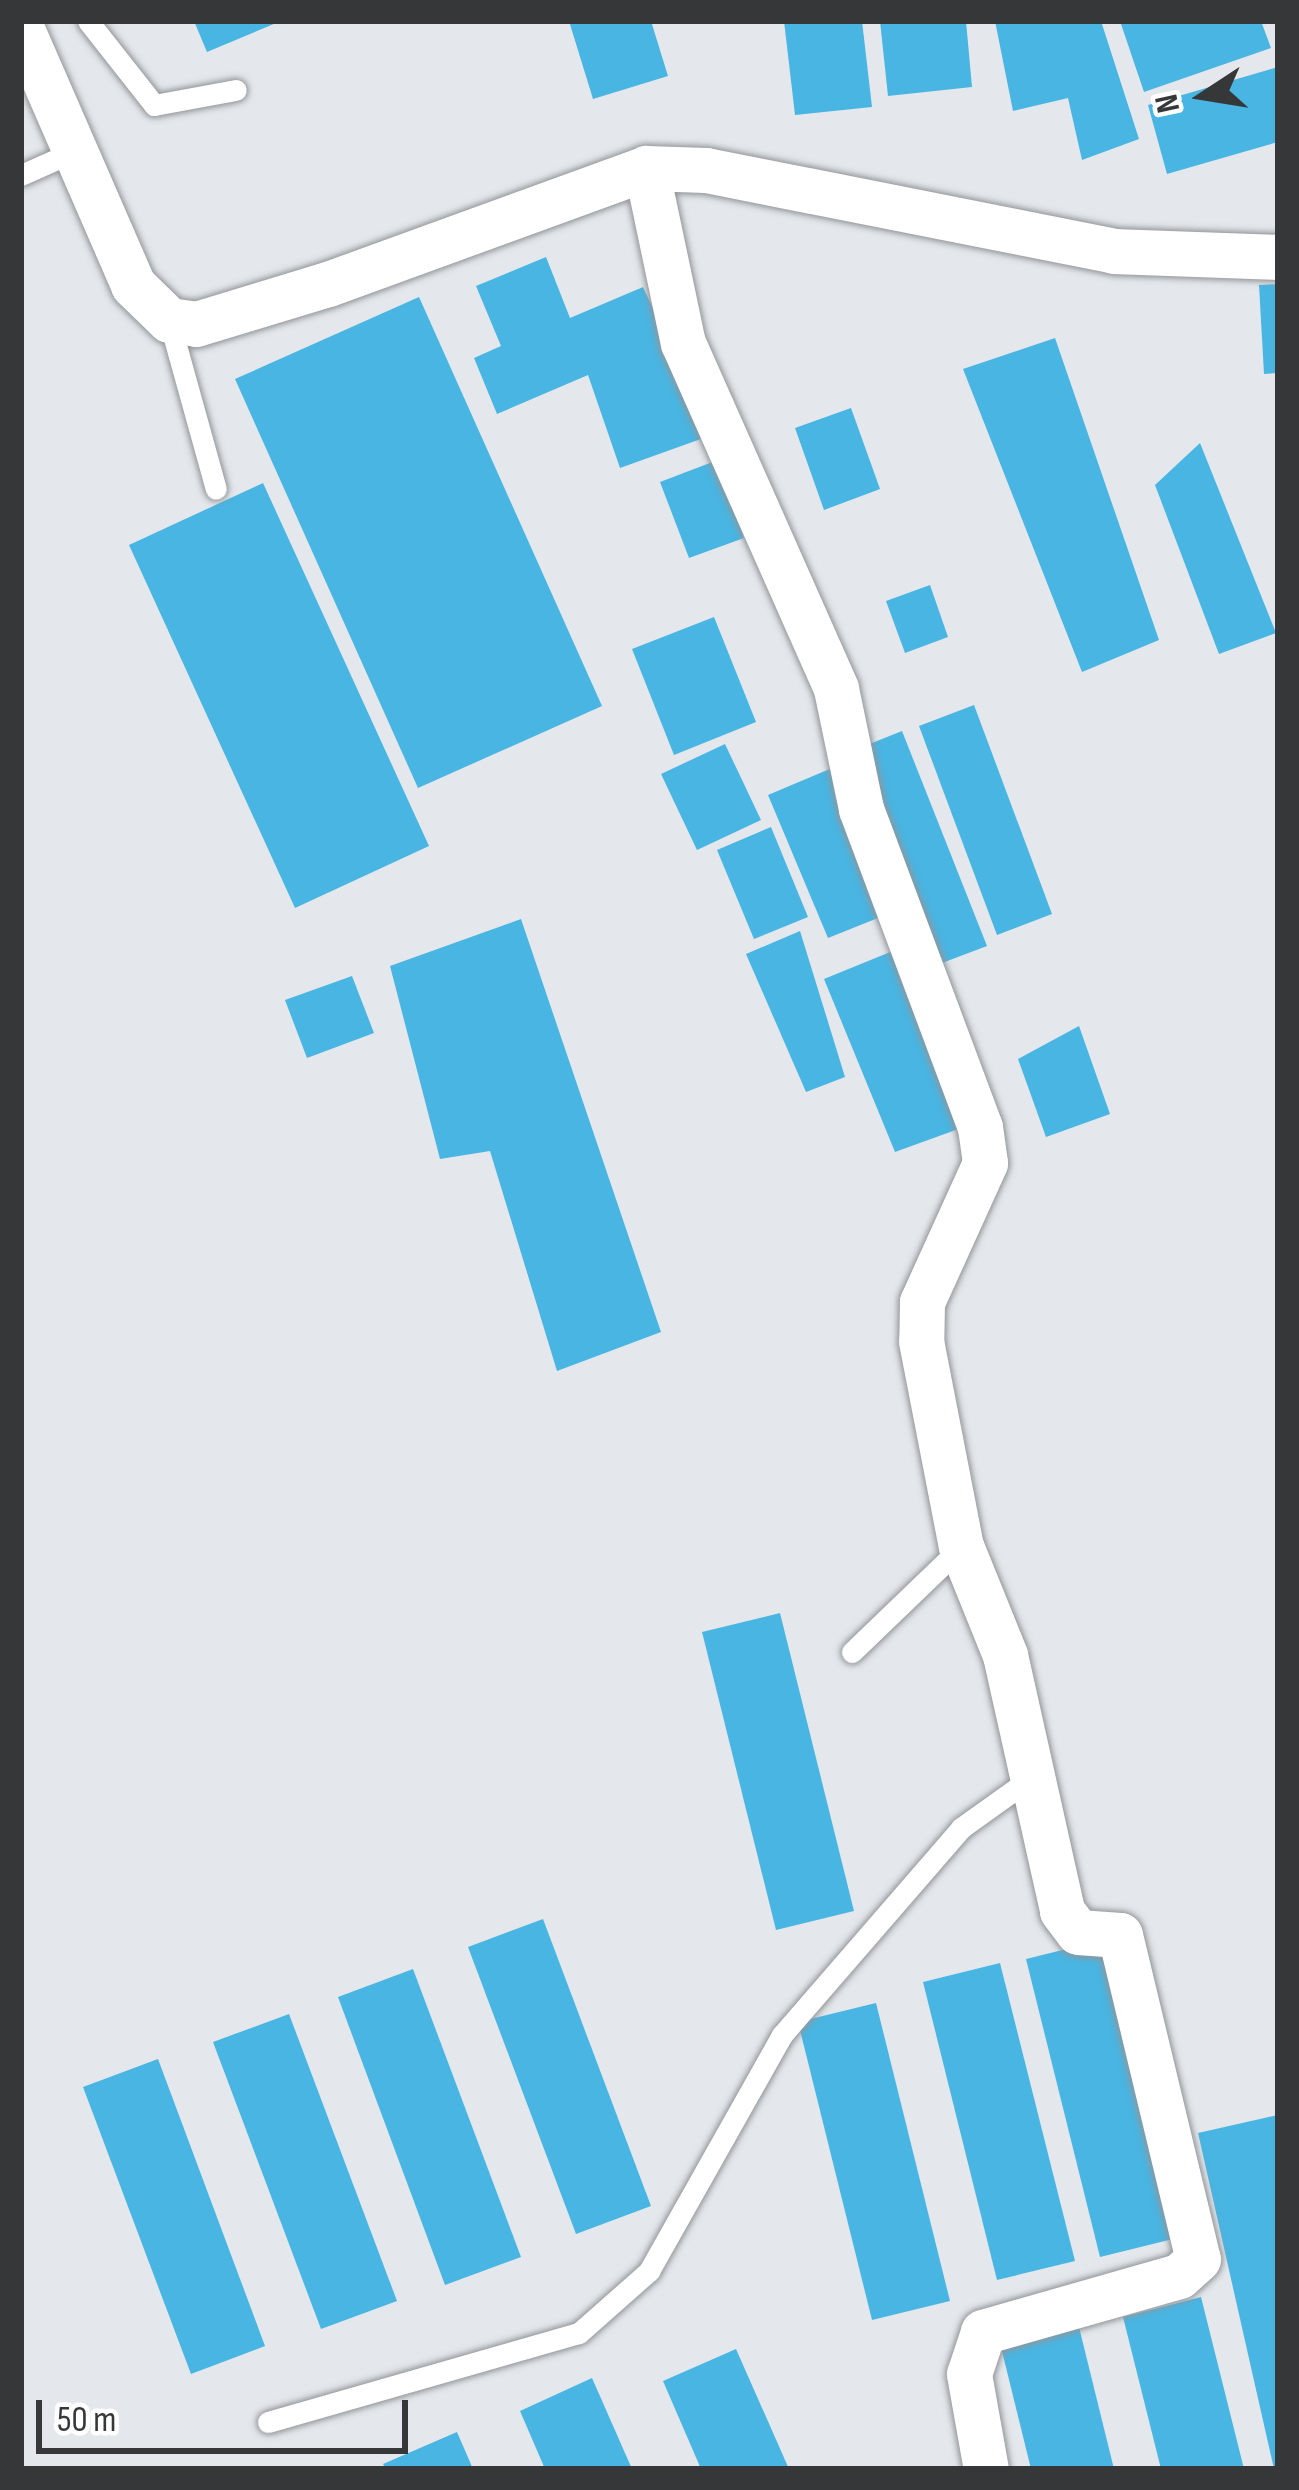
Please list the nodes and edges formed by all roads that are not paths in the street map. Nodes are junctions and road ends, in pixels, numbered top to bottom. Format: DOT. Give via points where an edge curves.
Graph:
graph roads {
  1 [pos="88,21"];
  2 [pos="21,27"];
  3 [pos="236,90"];
  4 [pos="75,151"];
  5 [pos="646,168"];
  6 [pos="21,176"];
  7 [pos="1278,257"];
  8 [pos="169,320"];
  9 [pos="216,489"];
  10 [pos="961,1546"];
  11 [pos="852,1652"];
  12 [pos="1036,1774"];
  13 [pos="268,2422"];
  14 [pos="986,2469"];
  1 -- 3 [label="lane" via="154,105"];
  2 -- 4 [label="street"];
  4 -- 6 [label="lane"];
  4 -- 8 [label="street" via="133,285"];
  5 -- 7 [label="street" via="706,170 1114,251"];
  5 -- 8 [label="street" via="328,284 196,324"];
  5 -- 10 [label="street" via="683,343 836,688 862,808 980,1127 978,1187 922,1302"];
  8 -- 9 [label="lane"];
  10 -- 11 [label="lane"];
  10 -- 12 [label="street"];
  12 -- 13 [label="lane" via="961,1828 782,2035 649,2271 579,2333"];
  12 -- 14 [label="street" via="1062,1911 1078,1932 1120,1935 1198,2259 1179,2276 983,2332 969,2374"];
}
